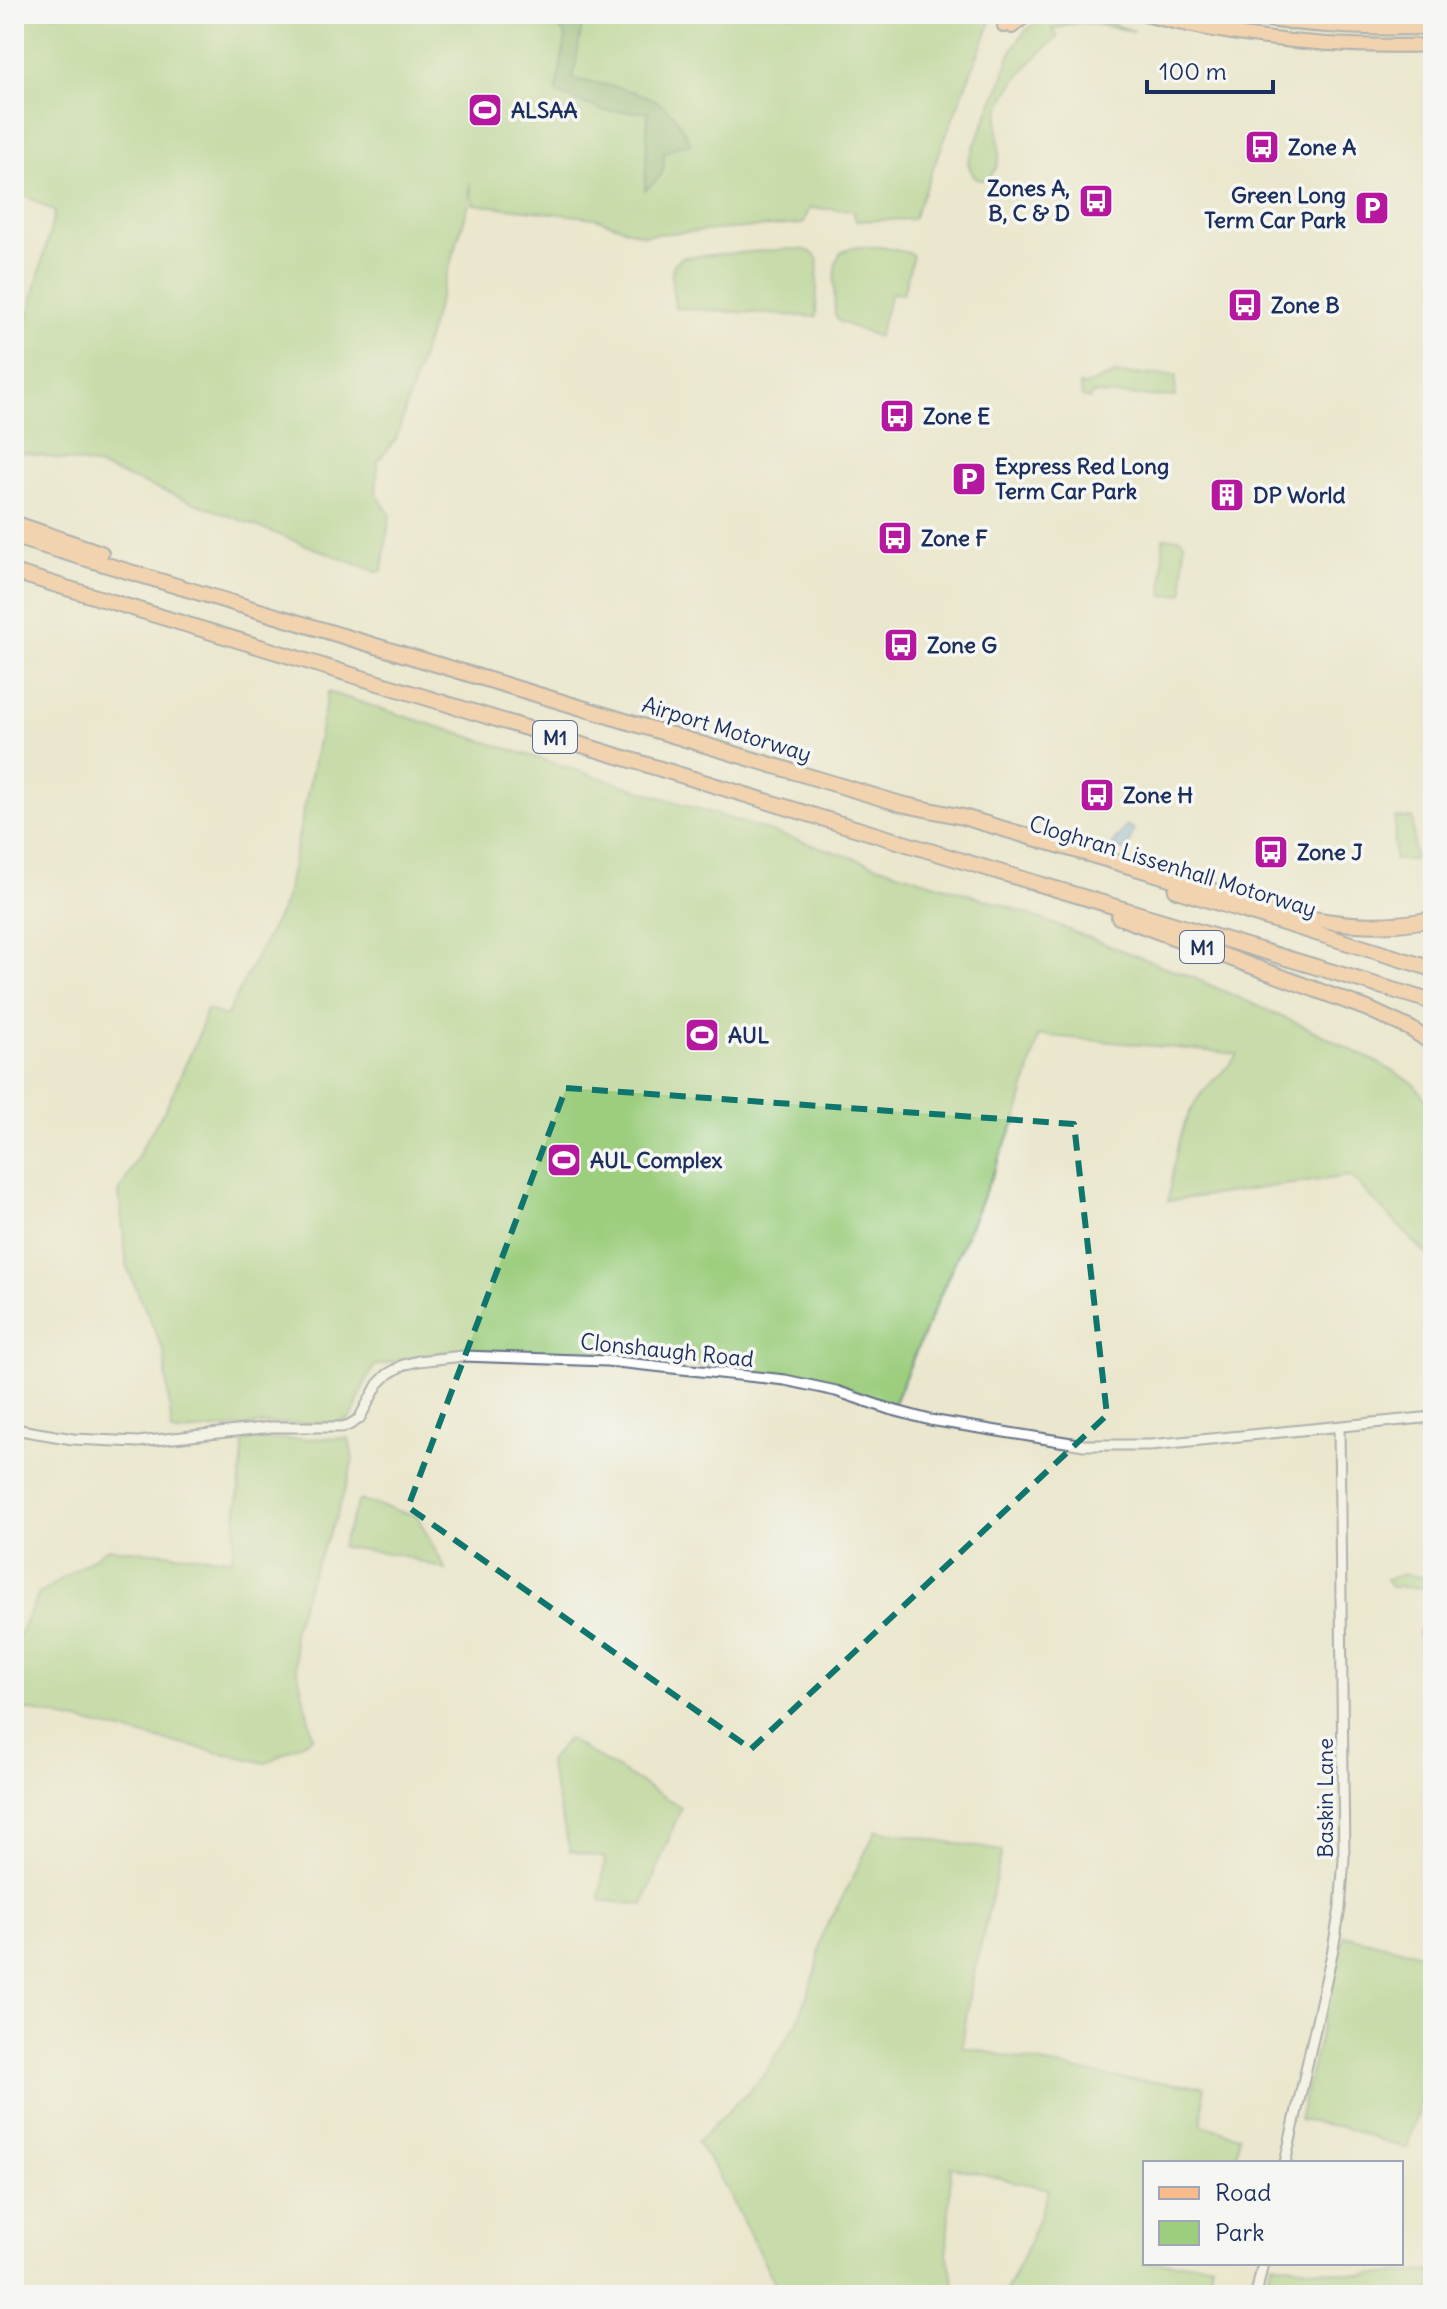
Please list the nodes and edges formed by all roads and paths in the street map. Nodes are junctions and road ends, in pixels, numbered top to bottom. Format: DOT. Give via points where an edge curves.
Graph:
graph roads {
  1 [pos="1028,14"];
  2 [pos="1140,14"];
  3 [pos="1221,14"];
  4 [pos="1007,23"];
  5 [pos="1433,27"];
  6 [pos="1433,45"];
  7 [pos="14,523"];
  8 [pos="14,537"];
  9 [pos="14,572"];
  10 [pos="321,628"];
  11 [pos="901,804"];
  12 [pos="966,862"];
  13 [pos="1433,919"];
  14 [pos="1433,969"];
  15 [pos="1433,1002"];
  16 [pos="1433,1044"];
  17 [pos="1433,1417"];
  18 [pos="1339,1427"];
  19 [pos="14,1429"];
  20 [pos="1285,2161"];
  21 [pos="1263,2265"];
  22 [pos="1256,2295"];
  1 -- 4 [label="main road"];
  2 -- 6 [label="main road" via="1303,43"];
  3 -- 5 [label="main road" via="1327,27"];
  7 -- 10 [label="highway, M1"];
  8 -- 10 [label="highway, Airport Motorway / M1"];
  9 -- 12 [label="highway, M1"];
  10 -- 11 [label="highway, Airport Motorway / M1"];
  11 -- 13 [label="highway, Airport Motorway / M1" via="963,817 1298,916 1374,926"];
  11 -- 14 [label="highway, Cloghran Lissenhall Motorway / M1"];
  12 -- 15 [label="highway, M1"];
  12 -- 16 [label="highway, M1" via="1368,1009"];
  17 -- 18 [label="street, Clonshaugh Road"];
  18 -- 19 [label="street, Clonshaugh Road" via="1150,1445 1084,1445 930,1420 785,1380 592,1359 463,1356 403,1365 378,1384 359,1419 343,1427 272,1427 138,1442"];
  18 -- 20 [label="street, Baskin Lane" via="1344,1859 1340,1908"];
  21 -- 22 [label="street"];
}
